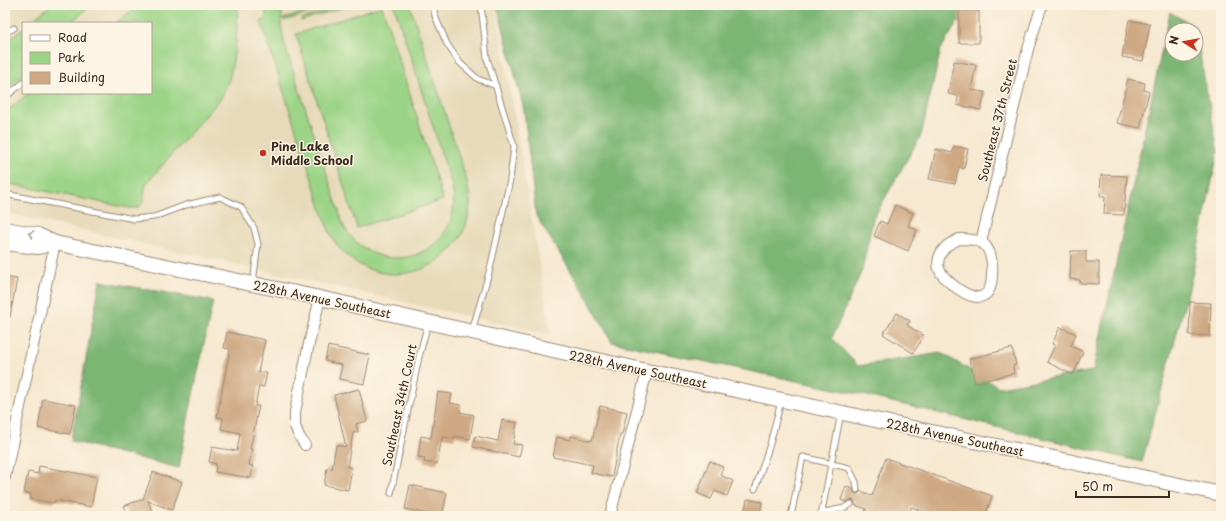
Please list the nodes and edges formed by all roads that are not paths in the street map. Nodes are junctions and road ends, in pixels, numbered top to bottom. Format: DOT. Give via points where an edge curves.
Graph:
graph roads {
  1 [pos="433,5"];
  2 [pos="481,5"];
  3 [pos="1042,5"];
  4 [pos="14,28"];
  5 [pos="5,33"];
  6 [pos="22,84"];
  7 [pos="496,86"];
  8 [pos="5,97"];
  9 [pos="5,194"];
  10 [pos="5,229"];
  11 [pos="5,242"];
  12 [pos="981,242"];
  13 [pos="55,244"];
  14 [pos="253,284"];
  15 [pos="320,298"];
  16 [pos="428,322"];
  17 [pos="472,332"];
  18 [pos="647,371"];
  19 [pos="781,400"];
  20 [pos="842,412"];
  21 [pos="306,445"];
  22 [pos="831,463"];
  23 [pos="5,477"];
  24 [pos="754,489"];
  25 [pos="857,490"];
  26 [pos="390,493"];
  27 [pos="1221,494"];
  28 [pos="851,504"];
  29 [pos="821,515"];
  30 [pos="610,516"];
  31 [pos="791,516"];
  1 -- 7 [label="lane" via="447,44 460,63 478,79"];
  2 -- 7 [label="lane" via="487,58"];
  3 -- 12 [label="street, Southeast 37th Street" via="1028,49"];
  4 -- 5 [label="lane"];
  6 -- 8 [label="lane"];
  7 -- 17 [label="lane" via="514,146 510,180 490,269"];
  9 -- 14 [label="lane" via="134,219 154,217 186,205 220,197 241,207 254,228 258,244"];
  13 -- 10 [label="main road, 228th Avenue Southeast, one-way" via="38,235"];
  11 -- 13 [label="main road, 228th Avenue Southeast" via="38,247"];
  12 -- 12 [label="street" via="959,239 943,249 938,263 939,270 961,292 982,297 988,293 992,273 991,257"];
  13 -- 14 [label="main road, 228th Avenue Southeast"];
  13 -- 23 [label="street"];
  14 -- 15 [label="main road, 228th Avenue Southeast"];
  15 -- 16 [label="main road, 228th Avenue Southeast"];
  15 -- 21 [label="street" via="295,412 295,426"];
  16 -- 17 [label="main road, 228th Avenue Southeast"];
  16 -- 26 [label="lane, Southeast 34th Court"];
  17 -- 18 [label="main road, 228th Avenue Southeast"];
  18 -- 19 [label="main road, 228th Avenue Southeast"];
  18 -- 30 [label="street"];
  19 -- 20 [label="main road, 228th Avenue Southeast"];
  19 -- 24 [label="lane" via="770,444"];
  20 -- 22 [label="lane"];
  20 -- 27 [label="main road, 228th Avenue Southeast"];
  22 -- 25 [label="lane" via="848,468 856,482"];
  22 -- 29 [label="lane"];
  22 -- 31 [label="lane" via="803,457"];
  28 -- 29 [label="lane"];
}
